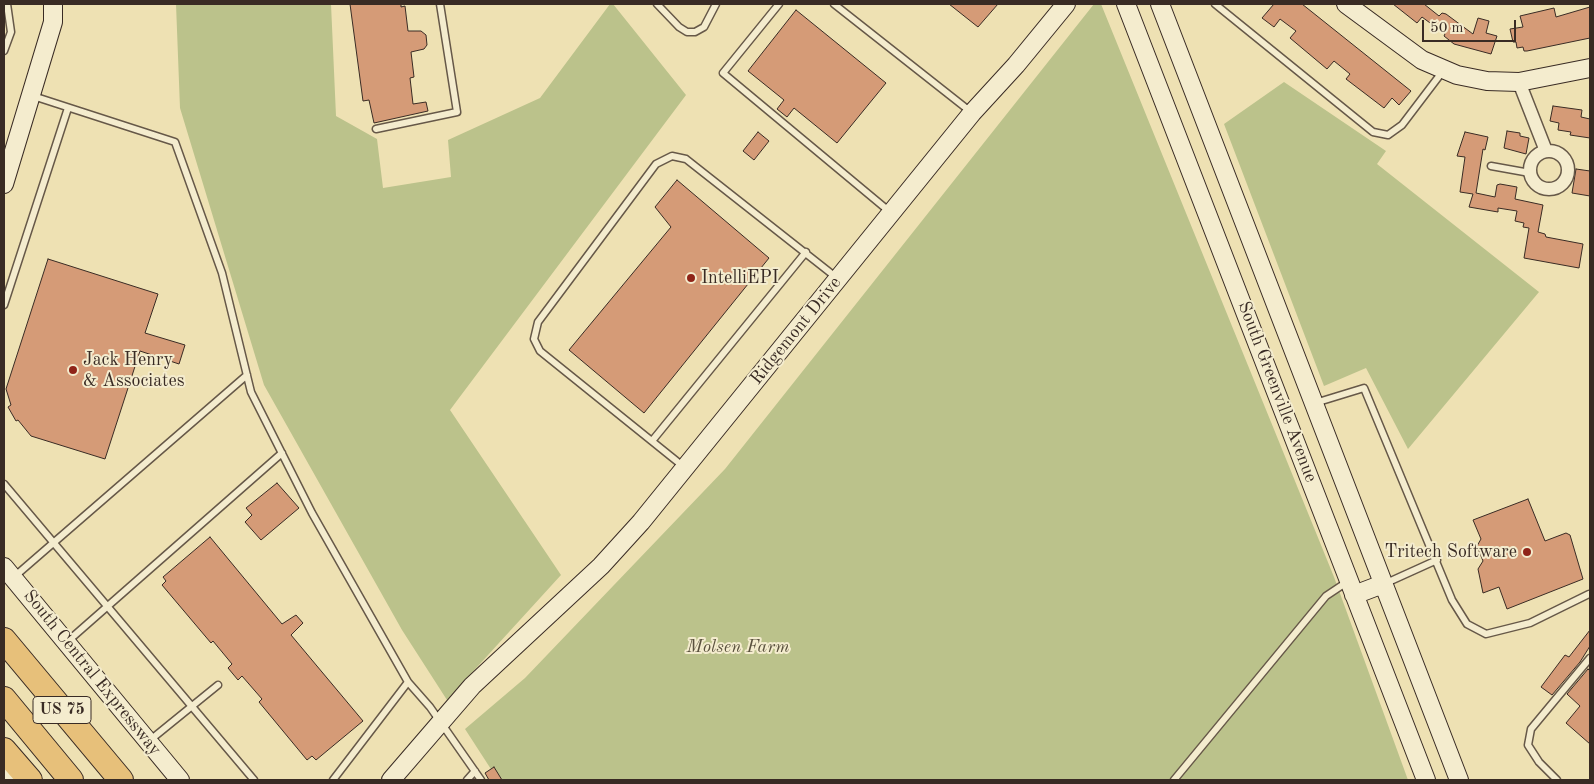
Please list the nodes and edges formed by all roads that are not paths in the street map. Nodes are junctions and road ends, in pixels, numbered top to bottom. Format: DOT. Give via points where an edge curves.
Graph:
graph roads {
  1 [pos="7,4"];
  2 [pos="53,4"];
  3 [pos="440,4"];
  4 [pos="657,4"];
  5 [pos="716,4"];
  6 [pos="779,4"];
  7 [pos="834,4"];
  8 [pos="1066,4"];
  9 [pos="1126,4"];
  10 [pos="1160,4"];
  11 [pos="1215,4"];
  12 [pos="1346,4"];
  13 [pos="4,51"];
  14 [pos="1590,68"];
  15 [pos="1443,70"];
  16 [pos="1520,82"];
  17 [pos="32,96"];
  18 [pos="68,108"];
  19 [pos="972,113"];
  20 [pos="376,129"];
  21 [pos="1546,152"];
  22 [pos="1491,166"];
  23 [pos="1530,173"];
  24 [pos="4,184"];
  25 [pos="891,214"];
  26 [pos="806,252"];
  27 [pos="838,279"];
  28 [pos="4,305"];
  29 [pos="247,375"];
  30 [pos="1313,403"];
  31 [pos="652,441"];
  32 [pos="282,453"];
  33 [pos="685,467"];
  34 [pos="4,484"];
  35 [pos="53,543"];
  36 [pos="1437,560"];
  37 [pos="8,572"];
  38 [pos="1383,584"];
  39 [pos="1351,588"];
  40 [pos="1589,594"];
  41 [pos="107,607"];
  42 [pos="4,640"];
  43 [pos="67,642"];
  44 [pos="1590,658"];
  45 [pos="408,682"];
  46 [pos="218,685"];
  47 [pos="4,699"];
  48 [pos="192,707"];
  49 [pos="440,724"];
  50 [pos="148,742"];
  51 [pos="4,750"];
  52 [pos="475,771"];
  53 [pos="4,777"];
  54 [pos="7,780"];
  55 [pos="30,780"];
  56 [pos="71,780"];
  57 [pos="121,780"];
  58 [pos="180,780"];
  59 [pos="254,780"];
  60 [pos="333,780"];
  61 [pos="391,780"];
  62 [pos="467,780"];
  63 [pos="481,780"];
  64 [pos="1174,780"];
  65 [pos="1426,780"];
  66 [pos="1459,780"];
  67 [pos="1557,780"];
  1 -- 13 [label="lane" via="11,32"];
  2 -- 17 [label="main road" via="53,22"];
  3 -- 20 [label="lane" via="457,112"];
  4 -- 5 [label="lane" via="679,27 695,32 704,27"];
  6 -- 25 [label="lane" via="723,73"];
  7 -- 19 [label="lane"];
  8 -- 19 [label="main road, Ridgemont Drive" via="1016,66"];
  9 -- 39 [label="main road, South Greenville Avenue"];
  10 -- 30 [label="main road, South Greenville Avenue"];
  11 -- 15 [label="lane" via="1373,132 1388,135 1402,125"];
  12 -- 15 [label="main road" via="1422,60"];
  14 -- 16 [label="main road"];
  15 -- 16 [label="main road" via="1480,80"];
  16 -- 21 [label="street"];
  17 -- 18 [label="lane"];
  17 -- 24 [label="main road" via="13,147"];
  18 -- 28 [label="lane"];
  18 -- 29 [label="lane" via="175,142 222,273"];
  19 -- 25 [label="main road, Ridgemont Drive"];
  21 -- 23 [label="street" via="1534,159"];
  21 -- 23 [label="street" via="1566,160 1568,168 1564,182 1559,187 1544,189"];
  22 -- 23 [label="lane"];
  25 -- 27 [label="main road, Ridgemont Drive"];
  26 -- 27 [label="lane"];
  26 -- 31 [label="lane"];
  26 -- 31 [label="lane" via="686,158 672,156 656,164 538,322 534,339 540,351"];
  27 -- 33 [label="main road, Ridgemont Drive"];
  29 -- 32 [label="lane" via="251,392"];
  29 -- 35 [label="lane"];
  30 -- 36 [label="lane" via="1364,388"];
  30 -- 38 [label="main road, South Greenville Avenue"];
  31 -- 33 [label="lane"];
  32 -- 41 [label="lane"];
  32 -- 45 [label="lane" via="316,522"];
  33 -- 49 [label="main road, Ridgemont Drive" via="601,566 472,686"];
  34 -- 35 [label="lane"];
  35 -- 37 [label="lane"];
  35 -- 41 [label="lane"];
  36 -- 38 [label="lane"];
  36 -- 40 [label="lane" via="1452,600 1467,624 1486,634 1530,623"];
  37 -- 43 [label="main road, South Central Expressway"];
  38 -- 39 [label="main road"];
  38 -- 66 [label="main road, South Greenville Avenue"];
  39 -- 64 [label="lane" via="1326,596"];
  39 -- 65 [label="main road, South Greenville Avenue"];
  41 -- 43 [label="lane"];
  41 -- 48 [label="lane"];
  42 -- 57 [label="highway, US 75"];
  43 -- 50 [label="main road, South Central Expressway"];
  44 -- 67 [label="lane" via="1531,730 1528,745"];
  45 -- 49 [label="lane"];
  45 -- 60 [label="lane"];
  46 -- 48 [label="lane"];
  47 -- 56 [label="highway, US 75"];
  48 -- 50 [label="lane"];
  48 -- 59 [label="lane"];
  49 -- 52 [label="lane"];
  49 -- 61 [label="main road, Ridgemont Drive"];
  50 -- 58 [label="main road, South Central Expressway"];
  51 -- 55 [label="highway"];
  52 -- 62 [label="lane"];
  52 -- 63 [label="lane"];
  53 -- 54 [label="main road"];
}
